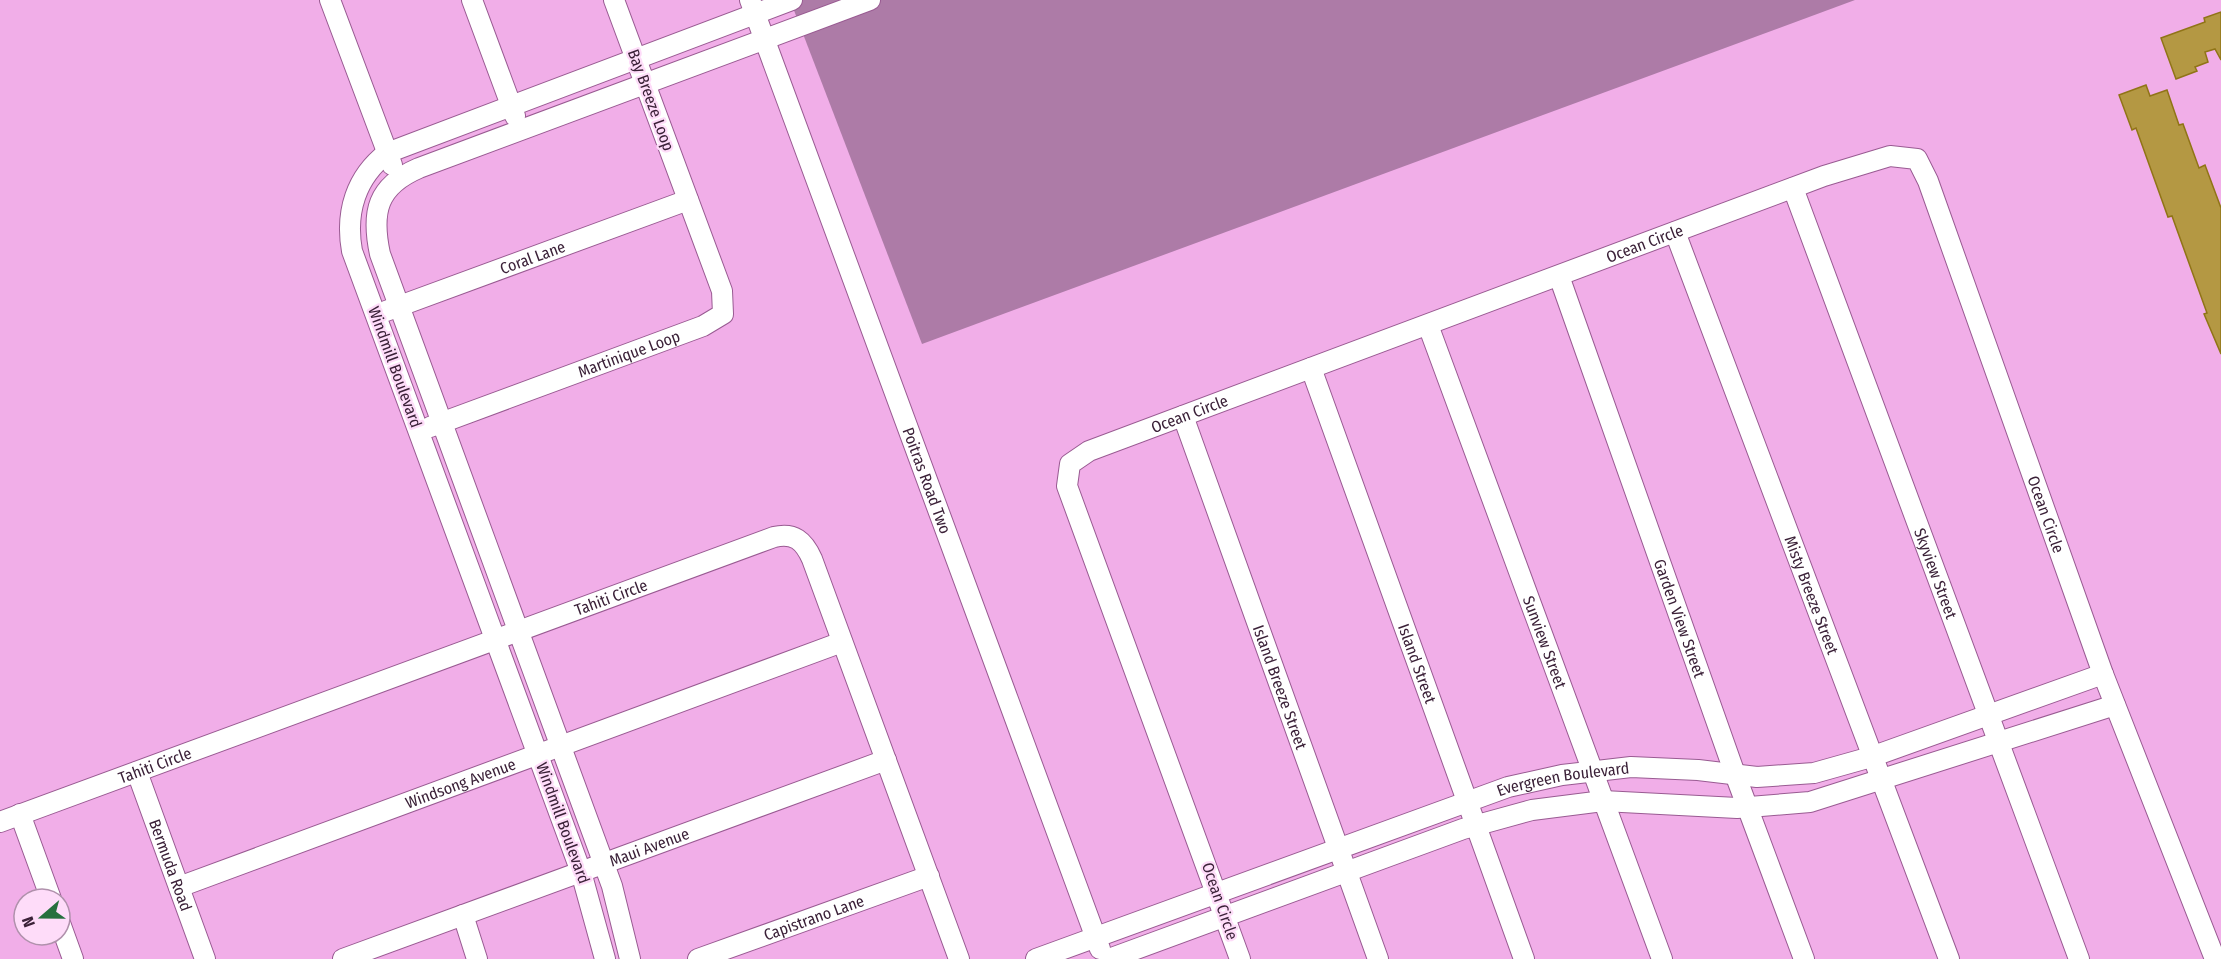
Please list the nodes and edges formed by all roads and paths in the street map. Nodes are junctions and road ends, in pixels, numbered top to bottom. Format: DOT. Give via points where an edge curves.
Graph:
graph roads {
  1 [pos="330,0"];
  2 [pos="472,0"];
  3 [pos="614,0"];
  4 [pos="792,0"];
  5 [pos="870,0"];
  6 [pos="753,7"];
  7 [pos="765,39"];
  8 [pos="635,59"];
  9 [pos="644,83"];
  10 [pos="511,106"];
  11 [pos="520,130"];
  12 [pos="387,153"];
  13 [pos="397,179"];
  14 [pos="1793,188"];
  15 [pos="688,200"];
  16 [pos="1675,232"];
  17 [pos="1558,276"];
  18 [pos="399,306"];
  19 [pos="376,315"];
  20 [pos="1428,325"];
  21 [pos="1311,368"];
  22 [pos="1183,416"];
  23 [pos="442,423"];
  24 [pos="419,432"];
  25 [pos="518,631"];
  26 [pos="495,639"];
  27 [pos="842,642"];
  28 [pos="2103,674"];
  29 [pos="2115,705"];
  30 [pos="1987,716"];
  31 [pos="1997,744"];
  32 [pos="561,746"];
  33 [pos="538,755"];
  34 [pos="1871,757"];
  35 [pos="886,760"];
  36 [pos="137,772"];
  37 [pos="1591,772"];
  38 [pos="1735,774"];
  39 [pos="1881,781"];
  40 [pos="1467,801"];
  41 [pos="1603,801"];
  42 [pos="1748,807"];
  43 [pos="20,814"];
  44 [pos="0,822"];
  45 [pos="1475,826"];
  46 [pos="1337,848"];
  47 [pos="604,864"];
  48 [pos="581,872"];
  49 [pos="1346,872"];
  50 [pos="928,876"];
  51 [pos="47,887"];
  52 [pos="179,887"];
  53 [pos="1217,891"];
  54 [pos="463,915"];
  55 [pos="1224,916"];
  56 [pos="1096,936"];
  57 [pos="205,959"];
  58 [pos="343,959"];
  59 [pos="477,959"];
  60 [pos="604,959"];
  61 [pos="630,959"];
  62 [pos="698,959"];
  63 [pos="959,959"];
  64 [pos="1036,959"];
  65 [pos="1104,959"];
  66 [pos="1109,959"];
  67 [pos="1240,959"];
  68 [pos="1378,959"];
  69 [pos="1524,959"];
  70 [pos="1662,959"];
  71 [pos="1804,959"];
  72 [pos="1949,959"];
  73 [pos="2079,959"];
  74 [pos="2215,959"];
  1 -- 12 [label="street"];
  2 -- 10 [label="street"];
  3 -- 8 [label="street, Bay Breeze Loop"];
  4 -- 6 [label="street, Windmill Boulevard"];
  5 -- 7 [label="street"];
  6 -- 7 [label="street, Poitras Road Two"];
  6 -- 8 [label="street, Windmill Boulevard"];
  7 -- 9 [label="street"];
  7 -- 56 [label="street, Poitras Road Two"];
  8 -- 9 [label="street, Bay Breeze Loop"];
  8 -- 10 [label="street, Windmill Boulevard"];
  9 -- 11 [label="street"];
  9 -- 15 [label="street, Bay Breeze Loop"];
  10 -- 11 [label="street"];
  10 -- 12 [label="street, Windmill Boulevard"];
  11 -- 13 [label="street"];
  12 -- 13 [label="street"];
  12 -- 19 [label="street, Windmill Boulevard" via="377,160 359,186 350,217 352,251"];
  13 -- 18 [label="street, Windmill Boulevard" via="382,198 375,222 380,254"];
  14 -- 16 [label="street, Ocean Circle"];
  14 -- 28 [label="street, Ocean Circle" via="1890,156 1917,159"];
  14 -- 30 [label="street, Skyview Street"];
  15 -- 18 [label="street, Coral Lane"];
  15 -- 23 [label="street, Martinique Loop" via="722,291 724,307 718,319"];
  16 -- 17 [label="street, Ocean Circle"];
  16 -- 34 [label="street, Misty Breeze Street"];
  17 -- 20 [label="street, Ocean Circle"];
  17 -- 38 [label="street, Garden View Street"];
  18 -- 19 [label="street, Coral Lane"];
  18 -- 23 [label="street, Windmill Boulevard"];
  19 -- 24 [label="street, Windmill Boulevard"];
  20 -- 21 [label="street, Ocean Circle"];
  20 -- 37 [label="street, Sunview Street"];
  21 -- 22 [label="street, Ocean Circle"];
  21 -- 40 [label="street, Island Street"];
  22 -- 46 [label="street, Island Breeze Street"];
  22 -- 53 [label="street, Ocean Circle" via="1089,451 1070,464 1067,486"];
  23 -- 24 [label="street, Martinique Loop"];
  23 -- 25 [label="street, Windmill Boulevard"];
  24 -- 26 [label="street, Windmill Boulevard"];
  25 -- 26 [label="street, Tahiti Circle"];
  25 -- 27 [label="street, Tahiti Circle" via="782,535 798,539 808,550"];
  25 -- 32 [label="street, Windmill Boulevard"];
  26 -- 33 [label="street, Windmill Boulevard"];
  26 -- 36 [label="street, Tahiti Circle"];
  27 -- 32 [label="street, Windsong Avenue"];
  27 -- 35 [label="street, Tahiti Circle"];
  28 -- 29 [label="street, Ocean Circle"];
  28 -- 30 [label="street, Evergreen Boulevard"];
  29 -- 31 [label="street, Evergreen Boulevard"];
  29 -- 74 [label="street, Ocean Circle"];
  30 -- 31 [label="street, Skyview Street"];
  30 -- 34 [label="street, Evergreen Boulevard"];
  31 -- 39 [label="street, Evergreen Boulevard"];
  31 -- 73 [label="street, Skyview Street"];
  32 -- 33 [label="street, Windsong Avenue"];
  32 -- 47 [label="street, Windmill Boulevard"];
  33 -- 48 [label="street, Windmill Boulevard"];
  33 -- 52 [label="street, Windsong Avenue"];
  34 -- 38 [label="street, Evergreen Boulevard" via="1814,773 1757,777"];
  34 -- 39 [label="street, Misty Breeze Street"];
  35 -- 47 [label="street, Maui Avenue"];
  35 -- 50 [label="street, Tahiti Circle"];
  36 -- 43 [label="street, Tahiti Circle"];
  36 -- 52 [label="street, Bermuda Road"];
  37 -- 38 [label="street, Evergreen Boulevard" via="1630,767"];
  37 -- 40 [label="street, Evergreen Boulevard" via="1509,787"];
  37 -- 41 [label="street, Sunview Street"];
  38 -- 42 [label="street, Garden View Street"];
  39 -- 42 [label="street, Evergreen Boulevard" via="1810,802"];
  39 -- 72 [label="street, Misty Breeze Street"];
  40 -- 45 [label="street, Island Street"];
  40 -- 46 [label="street, Evergreen Boulevard"];
  41 -- 42 [label="street, Evergreen Boulevard"];
  41 -- 45 [label="street, Evergreen Boulevard" via="1532,810"];
  41 -- 70 [label="street, Sunview Street"];
  42 -- 71 [label="street, Garden View Street"];
  43 -- 44 [label="street, Tahiti Circle"];
  43 -- 51 [label="street"];
  45 -- 49 [label="street, Evergreen Boulevard"];
  45 -- 69 [label="street, Island Street"];
  46 -- 49 [label="street, Island Breeze Street"];
  46 -- 53 [label="street, Evergreen Boulevard"];
  47 -- 48 [label="street, Maui Avenue"];
  47 -- 61 [label="street, Windmill Boulevard" via="620,909"];
  48 -- 54 [label="street, Maui Avenue"];
  48 -- 60 [label="street, Windmill Boulevard"];
  49 -- 55 [label="street, Evergreen Boulevard"];
  49 -- 68 [label="street, Island Breeze Street"];
  50 -- 62 [label="street, Capistrano Lane"];
  50 -- 63 [label="street, Tahiti Circle"];
  52 -- 57 [label="street, Bermuda Road"];
  53 -- 55 [label="street, Ocean Circle"];
  53 -- 56 [label="street, Evergreen Boulevard"];
  54 -- 58 [label="street, Maui Avenue"];
  54 -- 59 [label="street"];
  55 -- 66 [label="street, Evergreen Boulevard"];
  55 -- 67 [label="street, Ocean Circle"];
  56 -- 64 [label="street, Evergreen Boulevard"];
  56 -- 65 [label="street, Poitras Road Two"];
}
